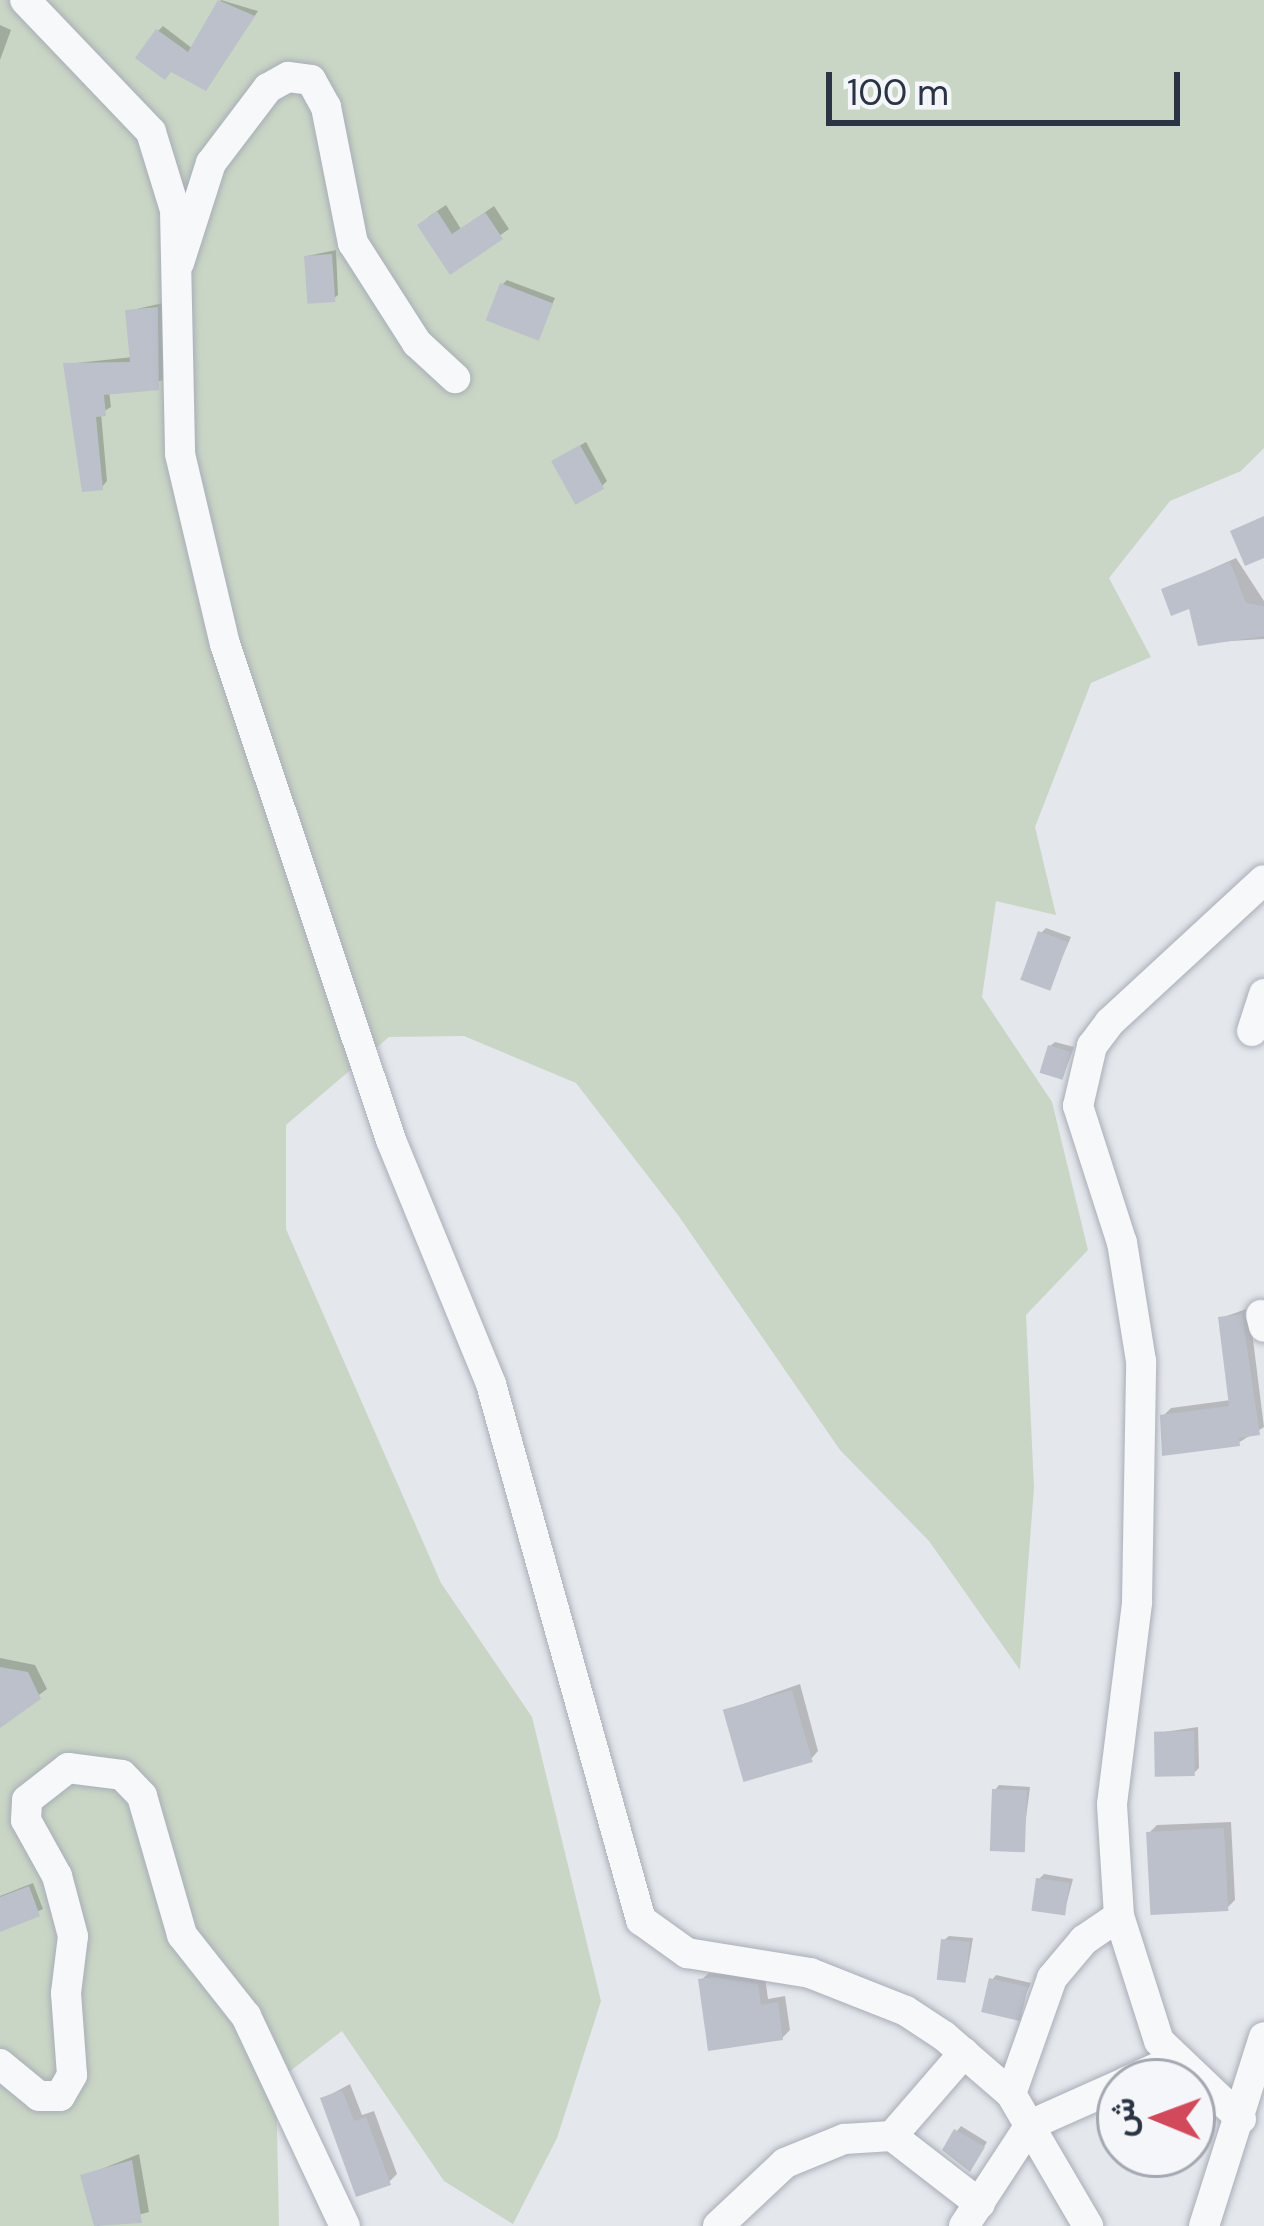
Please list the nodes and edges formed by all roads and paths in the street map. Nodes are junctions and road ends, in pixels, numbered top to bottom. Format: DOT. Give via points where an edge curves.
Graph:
graph roads {
  1 [pos="25,0"];
  2 [pos="177,268"];
  3 [pos="455,378"];
  4 [pos="1264,880"];
  5 [pos="1264,994"];
  6 [pos="1252,1031"];
  7 [pos="1119,1916"];
  8 [pos="1264,2037"];
  9 [pos="964,2053"];
  10 [pos="1175,2058"];
  11 [pos="0,2064"];
  12 [pos="1011,2094"];
  13 [pos="1096,2095"];
  14 [pos="1216,2096"];
  15 [pos="1241,2119"];
  16 [pos="1030,2125"];
  17 [pos="892,2136"];
  18 [pos="972,2215"];
  19 [pos="345,2226"];
  20 [pos="718,2226"];
  21 [pos="1088,2226"];
  22 [pos="1204,2226"];
  1 -- 2 [label="street" via="151,132 175,210"];
  2 -- 3 [label="street" via="200,217 211,164 268,88 288,77 311,80 326,107 353,243 417,343"];
  2 -- 9 [label="street" via="180,454 225,644 391,1140 491,1384 636,1909 653,1934 687,1953 810,1973 906,2011"];
  4 -- 7 [label="street" via="1110,1022 1081,1076 1078,1106 1122,1243 1141,1361 1137,1602 1112,1804"];
  5 -- 6 [label="street"];
  7 -- 10 [label="street" via="1143,2009"];
  7 -- 12 [label="street" via="1084,1940 1052,1978"];
  8 -- 15 [label="street"];
  9 -- 12 [label="street"];
  9 -- 17 [label="street"];
  11 -- 19 [label="street" via="39,2096 60,2096 73,2074 66,1993 73,1936 58,1876 26,1820 27,1800 68,1768 122,1775 142,1796 182,1934 246,2016"];
  12 -- 16 [label="street"];
  13 -- 16 [label="street"];
  14 -- 15 [label="street"];
  15 -- 22 [label="street"];
  16 -- 18 [label="street"];
  16 -- 21 [label="street"];
  17 -- 18 [label="street"];
  17 -- 20 [label="street" via="809,2148"];
}
